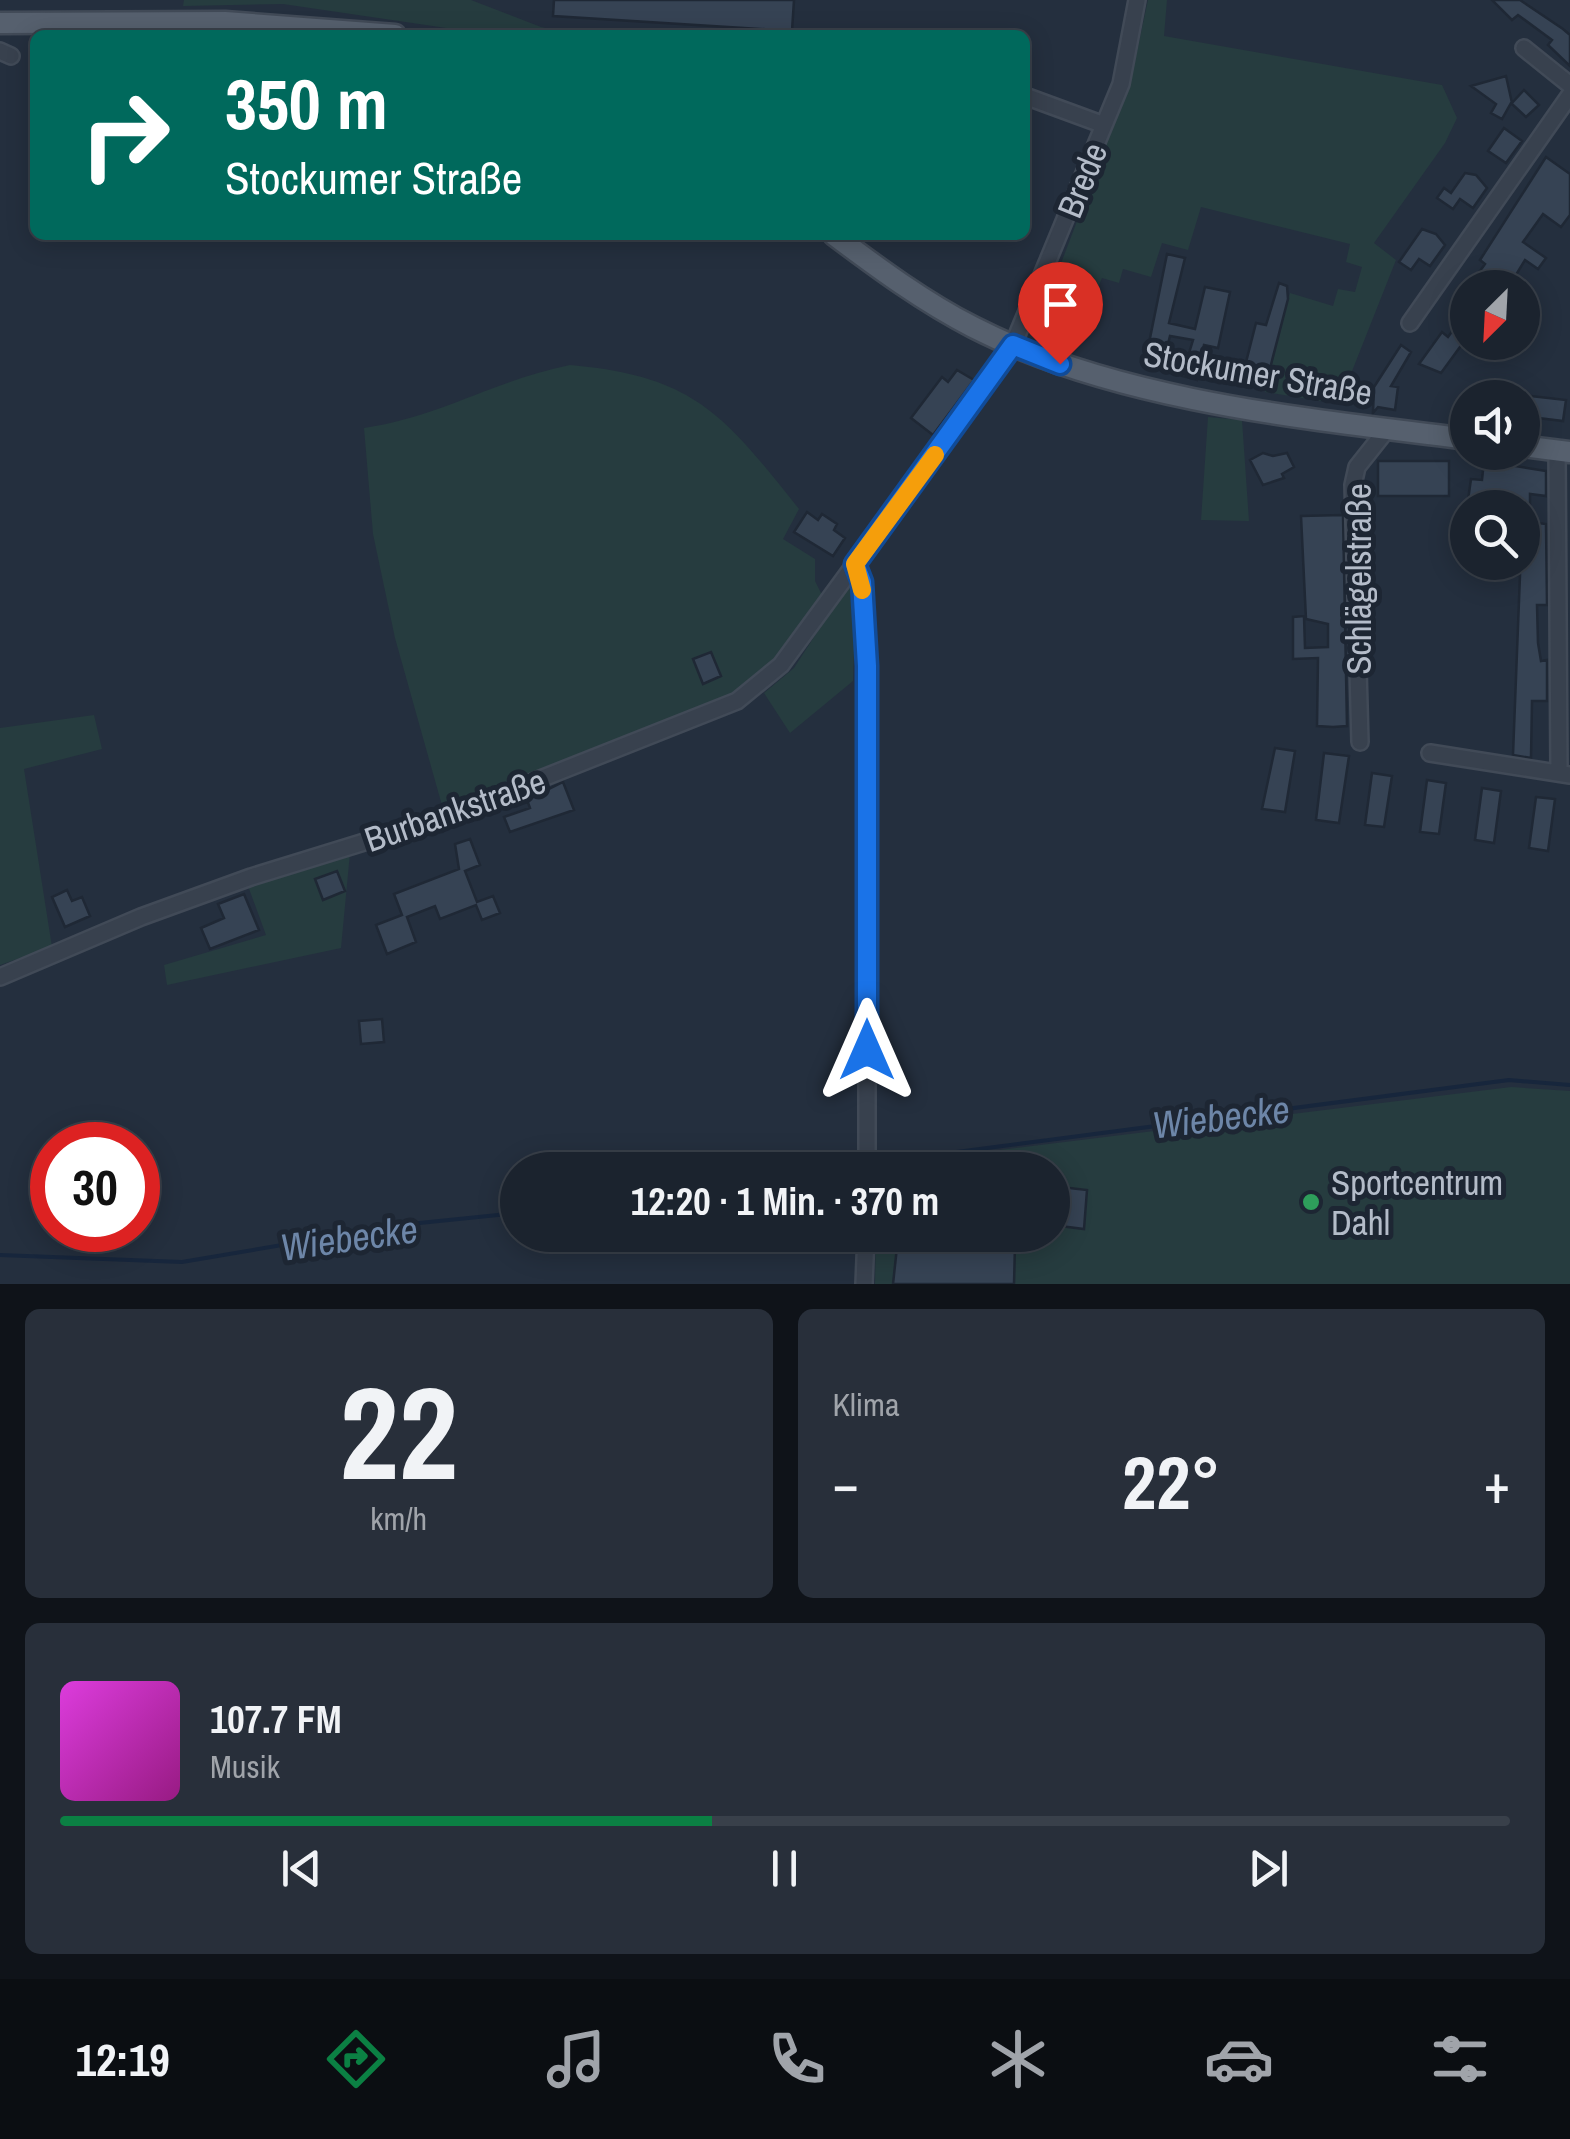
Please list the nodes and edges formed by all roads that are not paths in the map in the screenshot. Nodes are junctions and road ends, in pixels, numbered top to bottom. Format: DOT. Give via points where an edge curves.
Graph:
graph roads {
  1 [pos="1137,0"];
  2 [pos="0,23"];
  3 [pos="329,30"];
  4 [pos="1524,48"];
  5 [pos="1570,85"];
  6 [pos="1570,96"];
  7 [pos="1030,98"];
  8 [pos="1104,125"];
  9 [pos="841,240"];
  10 [pos="1410,323"];
  11 [pos="1013,345"];
  12 [pos="1388,428"];
  13 [pos="1450,437"];
  14 [pos="1564,451"];
  15 [pos="855,564"];
  16 [pos="1360,742"];
  17 [pos="1430,753"];
  18 [pos="1564,774"];
  19 [pos="0,978"];
  20 [pos="868,1152"];
  21 [pos="865,1252"];
  22 [pos="864,1284"];
  1 -- 8 [label="street, Brede" via="1121,84"];
  2 -- 3 [label="main road" via="224,22"];
  4 -- 5 [label="street"];
  6 -- 10 [label="street"];
  7 -- 8 [label="street, Brede"];
  8 -- 11 [label="street, Brede"];
  9 -- 11 [label="main road, Stockumer Straße" via="922,296"];
  11 -- 12 [label="main road, Stockumer Straße" via="1142,388"];
  11 -- 15 [label="street, Brede"];
  12 -- 13 [label="main road, Stockumer Straße"];
  12 -- 16 [label="street, Schlägelstraße" via="1357,467 1353,486"];
  14 -- 18 [label="street"];
  15 -- 19 [label="street, Burbankstraße" via="781,665 736,701 442,818 141,917"];
  15 -- 20 [label="street" via="867,666"];
  17 -- 18 [label="street"];
  21 -- 22 [label="street"];
}
